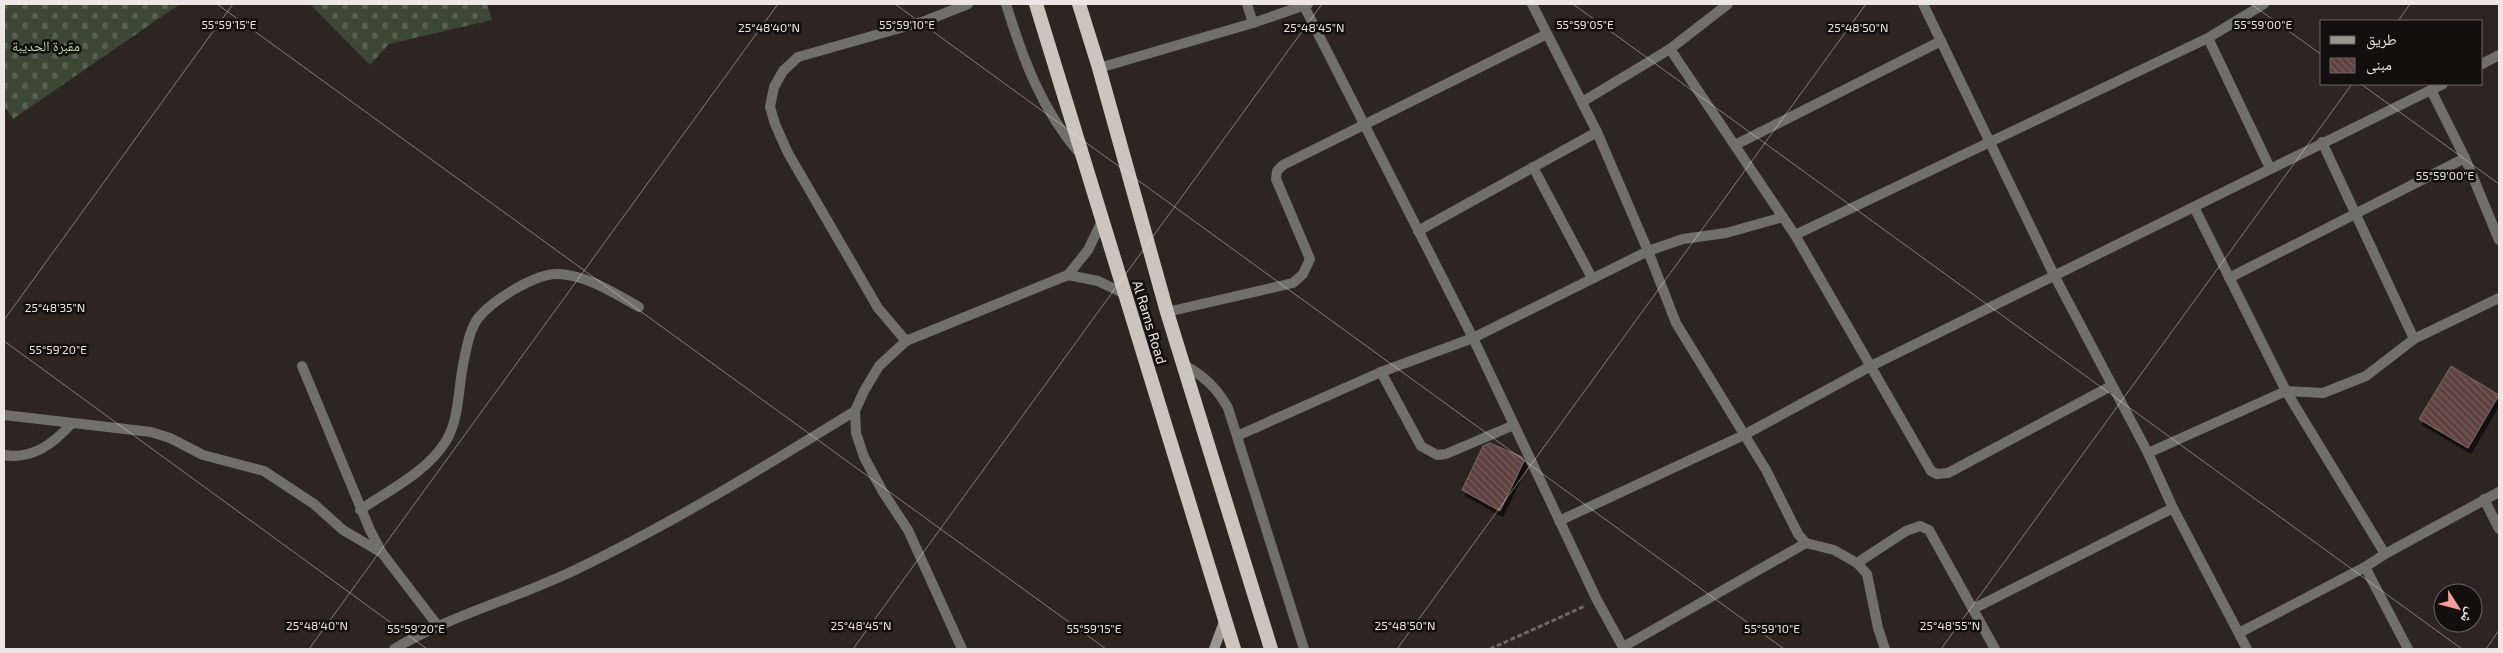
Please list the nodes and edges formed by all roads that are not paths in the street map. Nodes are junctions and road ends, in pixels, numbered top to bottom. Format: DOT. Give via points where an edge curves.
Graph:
graph roads {
  1 [pos="968,4"];
  2 [pos="1006,4"];
  3 [pos="1036,4"];
  4 [pos="1079,4"];
  5 [pos="1247,4"];
  6 [pos="1532,4"];
  7 [pos="1728,4"];
  8 [pos="1924,4"];
  9 [pos="2263,4"];
  10 [pos="1306,5"];
  11 [pos="1253,23"];
  12 [pos="1547,34"];
  13 [pos="2208,38"];
  14 [pos="1941,41"];
  15 [pos="1670,49"];
  16 [pos="2499,55"];
  17 [pos="2483,63"];
  18 [pos="1099,68"];
  19 [pos="2441,85"];
  20 [pos="2431,90"];
  21 [pos="1582,102"];
  22 [pos="1363,123"];
  23 [pos="1598,132"];
  24 [pos="2322,142"];
  25 [pos="1988,143"];
  26 [pos="1735,145"];
  27 [pos="1083,157"];
  28 [pos="2465,158"];
  29 [pos="1533,167"];
  30 [pos="2270,168"];
  31 [pos="2194,206"];
  32 [pos="2354,214"];
  33 [pos="1783,218"];
  34 [pos="1102,222"];
  35 [pos="1418,231"];
  36 [pos="1795,235"];
  37 [pos="2499,240"];
  38 [pos="1648,251"];
  39 [pos="1068,275"];
  40 [pos="2054,275"];
  41 [pos="1592,278"];
  42 [pos="2230,278"];
  43 [pos="1125,294"];
  44 [pos="2499,298"];
  45 [pos="639,306"];
  46 [pos="1167,312"];
  47 [pos="1472,338"];
  48 [pos="2414,340"];
  49 [pos="906,341"];
  50 [pos="302,366"];
  51 [pos="1184,366"];
  52 [pos="1871,366"];
  53 [pos="1381,372"];
  54 [pos="2111,386"];
  55 [pos="2286,390"];
  56 [pos="855,411"];
  57 [pos="4,415"];
  58 [pos="72,422"];
  59 [pos="1514,425"];
  60 [pos="1744,434"];
  61 [pos="1237,436"];
  62 [pos="2148,453"];
  63 [pos="4,455"];
  64 [pos="2499,492"];
  65 [pos="2484,499"];
  66 [pos="2173,508"];
  67 [pos="360,510"];
  68 [pos="1560,521"];
  69 [pos="2499,530"];
  70 [pos="1806,542"];
  71 [pos="382,553"];
  72 [pos="2384,554"];
  73 [pos="1857,562"];
  74 [pos="2365,567"];
  75 [pos="1973,609"];
  76 [pos="1224,619"];
  77 [pos="438,626"];
  78 [pos="2239,634"];
  79 [pos="1624,648"];
  80 [pos="394,649"];
  81 [pos="962,649"];
  82 [pos="1214,649"];
  83 [pos="1234,649"];
  84 [pos="1271,649"];
  85 [pos="1304,649"];
  86 [pos="1885,649"];
  87 [pos="1996,649"];
  88 [pos="2247,649"];
  89 [pos="2408,649"];
  1 -- 49 [label="street" via="925,21 798,57 783,71 774,87 770,107 788,153 878,308"];
  2 -- 27 [label="street" via="1020,51 1039,95 1066,138"];
  3 -- 27 [label="highway, Al Rams Road"];
  4 -- 18 [label="highway, Al Rams Road"];
  5 -- 11 [label="street"];
  6 -- 12 [label="street"];
  7 -- 15 [label="street"];
  8 -- 14 [label="street"];
  9 -- 13 [label="street"];
  10 -- 11 [label="street"];
  10 -- 22 [label="street"];
  11 -- 18 [label="street"];
  12 -- 21 [label="street"];
  12 -- 22 [label="street"];
  13 -- 25 [label="street"];
  13 -- 30 [label="street"];
  14 -- 25 [label="street"];
  14 -- 26 [label="street"];
  15 -- 21 [label="street"];
  15 -- 26 [label="street"];
  16 -- 17 [label="street"];
  18 -- 46 [label="highway, Al Rams Road"];
  19 -- 20 [label="street"];
  20 -- 24 [label="street"];
  20 -- 28 [label="street"];
  21 -- 23 [label="street"];
  22 -- 35 [label="street"];
  22 -- 46 [label="street" via="1277,171 1276,179 1310,260 1293,284"];
  23 -- 29 [label="street"];
  23 -- 38 [label="street"];
  24 -- 30 [label="street"];
  24 -- 32 [label="street"];
  25 -- 36 [label="street"];
  25 -- 40 [label="street"];
  26 -- 33 [label="street"];
  27 -- 34 [label="highway, Al Rams Road"];
  28 -- 32 [label="street"];
  28 -- 37 [label="street"];
  29 -- 35 [label="street"];
  29 -- 41 [label="street"];
  30 -- 31 [label="street"];
  31 -- 40 [label="street"];
  31 -- 42 [label="street"];
  32 -- 42 [label="street"];
  32 -- 48 [label="street"];
  33 -- 36 [label="street"];
  33 -- 38 [label="street" via="1726,233 1683,239"];
  34 -- 39 [label="street" via="1088,250"];
  34 -- 43 [label="highway, Al Rams Road"];
  35 -- 47 [label="street"];
  36 -- 52 [label="street"];
  38 -- 41 [label="street"];
  38 -- 60 [label="street" via="1676,323"];
  39 -- 43 [label="street" via="1098,281"];
  39 -- 49 [label="street"];
  40 -- 52 [label="street"];
  40 -- 54 [label="street"];
  41 -- 47 [label="street"];
  42 -- 55 [label="street"];
  43 -- 76 [label="highway, Al Rams Road"];
  44 -- 48 [label="street"];
  45 -- 67 [label="street" via="588,280 558,274 521,286 493,304 479,318 472,332 453,426 447,440 428,463"];
  46 -- 51 [label="highway, Al Rams Road"];
  47 -- 53 [label="street"];
  47 -- 59 [label="street"];
  48 -- 55 [label="street" via="2366,376 2323,393"];
  49 -- 56 [label="street" via="879,366"];
  50 -- 67 [label="street"];
  51 -- 61 [label="street" via="1220,393"];
  51 -- 84 [label="highway, Al Rams Road"];
  52 -- 54 [label="street" via="1922,458 1936,474 1948,473"];
  52 -- 60 [label="street"];
  53 -- 59 [label="street" via="1421,446 1437,456"];
  53 -- 61 [label="street"];
  54 -- 62 [label="street"];
  55 -- 62 [label="street"];
  55 -- 72 [label="street"];
  56 -- 77 [label="street" via="770,463 575,570"];
  56 -- 81 [label="street" via="856,433 864,457 908,530"];
  57 -- 58 [label="street"];
  58 -- 63 [label="street" via="57,440 36,452 13,457"];
  58 -- 71 [label="street" via="151,432 203,455 264,471 314,504 343,530"];
  59 -- 68 [label="street"];
  60 -- 68 [label="street"];
  60 -- 70 [label="street" via="1794,527"];
  61 -- 85 [label="street"];
  62 -- 66 [label="street"];
  64 -- 65 [label="street"];
  65 -- 69 [label="street"];
  65 -- 72 [label="street"];
  66 -- 75 [label="street"];
  66 -- 78 [label="street"];
  67 -- 71 [label="street"];
  68 -- 79 [label="street" via="1597,600"];
  70 -- 73 [label="street" via="1834,550"];
  70 -- 79 [label="street"];
  71 -- 77 [label="street"];
  72 -- 74 [label="street"];
  73 -- 75 [label="street" via="1906,531 1920,526 1929,530"];
  73 -- 86 [label="street" via="1867,574"];
  74 -- 78 [label="street"];
  74 -- 89 [label="street"];
  75 -- 87 [label="street"];
  76 -- 82 [label="main road"];
  76 -- 83 [label="highway, Al Rams Road"];
  77 -- 80 [label="street"];
  78 -- 88 [label="street"];
}
